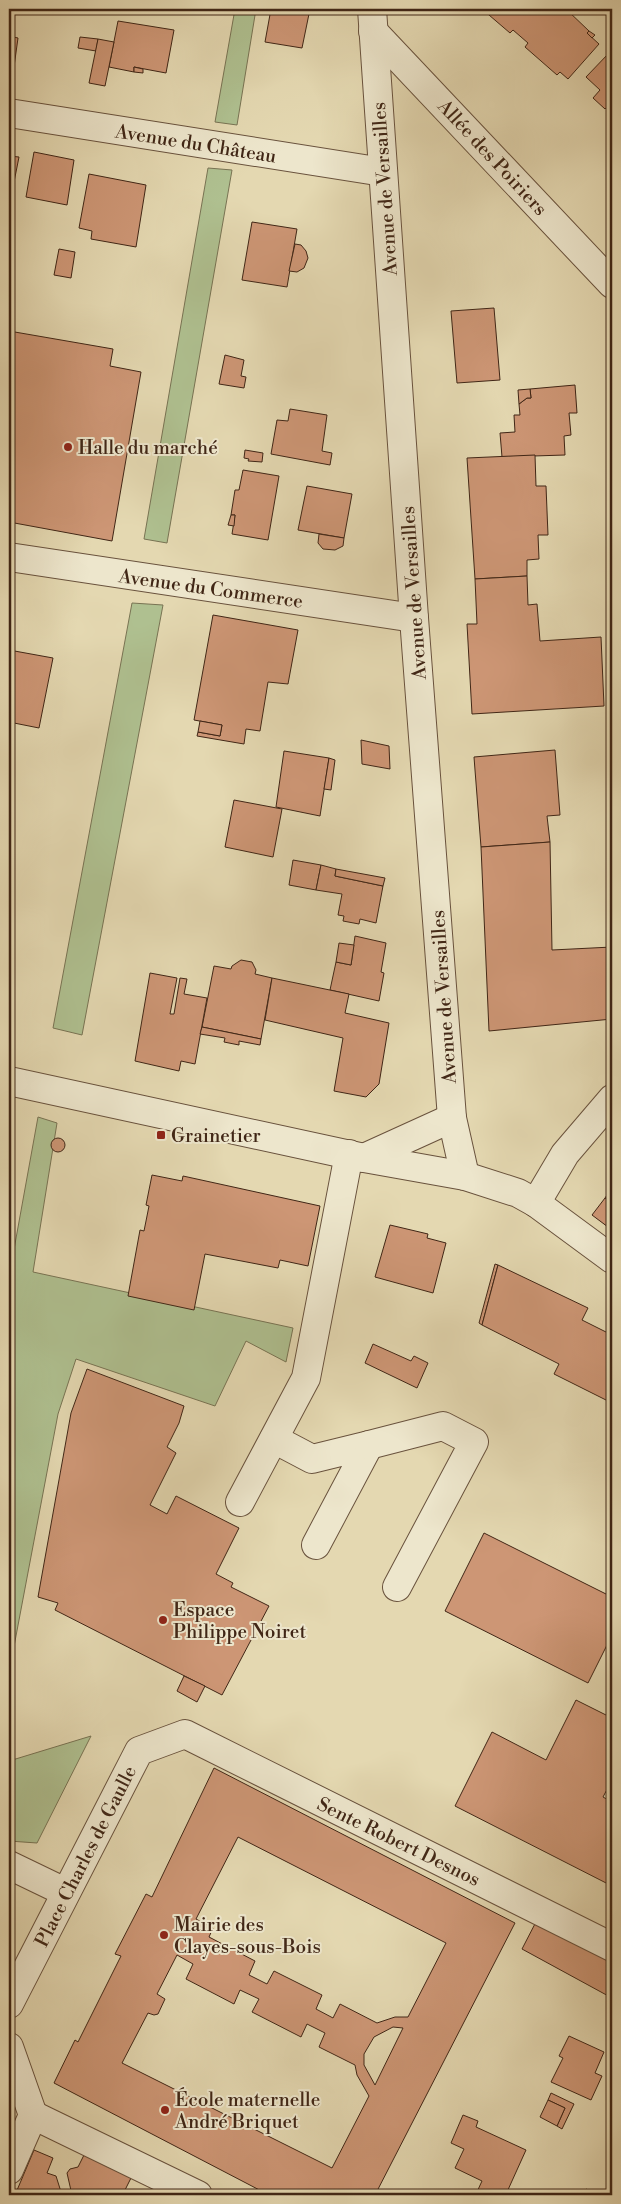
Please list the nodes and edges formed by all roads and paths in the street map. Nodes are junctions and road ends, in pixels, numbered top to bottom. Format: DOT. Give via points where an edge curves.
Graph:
graph roads {
  1 [pos="372,20"];
  2 [pos="9,113"];
  3 [pos="383,172"];
  4 [pos="612,284"];
  5 [pos="9,557"];
  6 [pos="414,618"];
  7 [pos="9,1081"];
  8 [pos="612,1098"];
  9 [pos="452,1118"];
  10 [pos="356,1156"];
  11 [pos="465,1176"];
  12 [pos="536,1202"];
  13 [pos="612,1259"];
  14 [pos="274,1438"];
  15 [pos="369,1445"];
  16 [pos="240,1502"];
  17 [pos="316,1545"];
  18 [pos="397,1588"];
  19 [pos="185,1734"];
  20 [pos="9,1865"];
  21 [pos="65,1892"];
  22 [pos="612,1947"];
  23 [pos="9,2004"];
  24 [pos="9,2047"];
  25 [pos="32,2115"];
  26 [pos="9,2170"];
  27 [pos="198,2195"];
  1 -- 3 [label="street, Avenue de Versailles"];
  1 -- 4 [label="street, Allée des Poiriers"];
  2 -- 3 [label="street, Avenue du Château"];
  3 -- 6 [label="street, Avenue de Versailles"];
  5 -- 6 [label="street, Avenue du Commerce"];
  6 -- 9 [label="street, Avenue de Versailles"];
  7 -- 10 [label="street"];
  8 -- 12 [label="street" via="565,1154"];
  9 -- 10 [label="street"];
  9 -- 11 [label="street, Avenue de Versailles"];
  10 -- 11 [label="street"];
  10 -- 14 [label="street" via="306,1378"];
  11 -- 12 [label="street"];
  12 -- 13 [label="street"];
  14 -- 15 [label="street" via="312,1459"];
  14 -- 16 [label="street"];
  15 -- 17 [label="street"];
  15 -- 18 [label="street" via="442,1426 474,1442"];
  19 -- 21 [label="street, Place Charles de Gaulle" via="139,1751"];
  19 -- 22 [label="street, Sente Robert Desnos"];
  20 -- 21 [label="street"];
  21 -- 23 [label="street, Place Charles de Gaulle"];
  24 -- 25 [label="street"];
  25 -- 26 [label="street"];
  25 -- 27 [label="street"];
}
